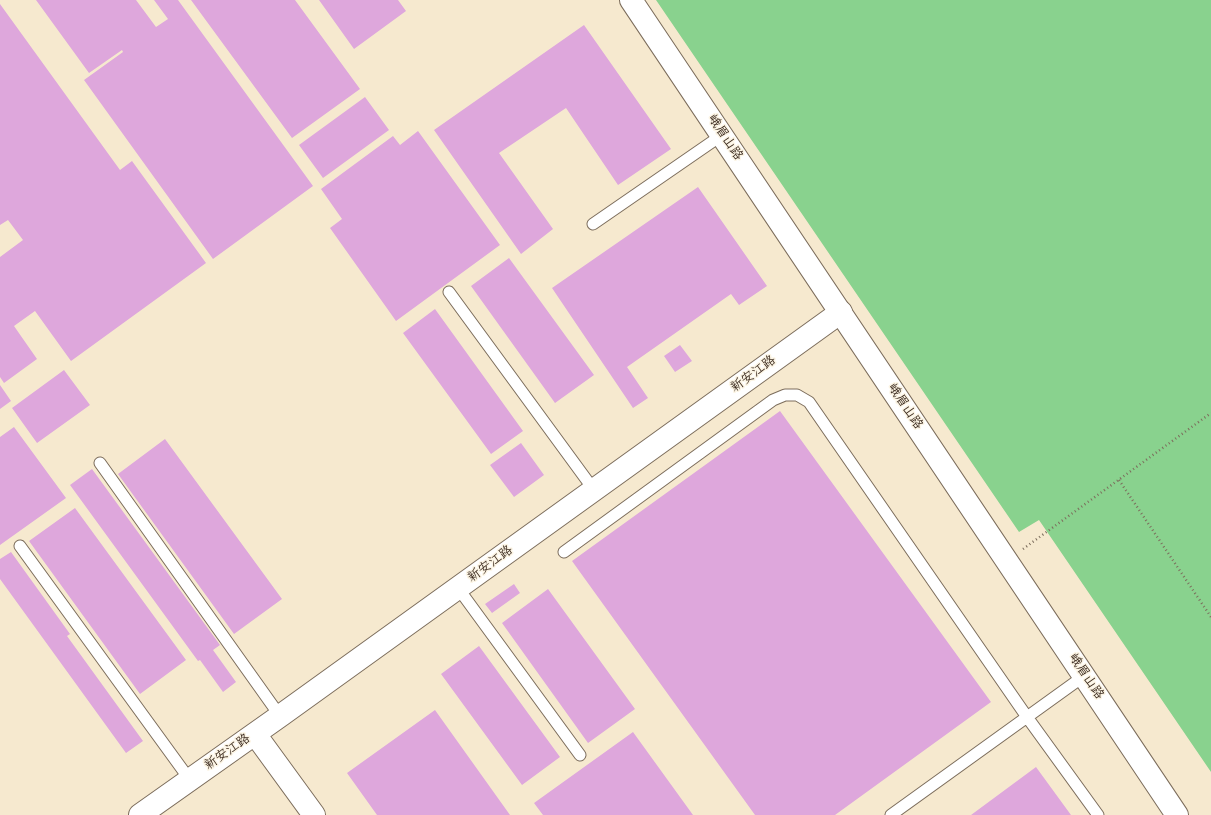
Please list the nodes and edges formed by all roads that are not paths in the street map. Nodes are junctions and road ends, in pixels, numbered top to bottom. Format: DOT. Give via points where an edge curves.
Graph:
graph roads {
  1 [pos="631,0"];
  2 [pos="722,135"];
  3 [pos="593,224"];
  4 [pos="449,292"];
  5 [pos="841,312"];
  6 [pos="100,463"];
  7 [pos="594,490"];
  8 [pos="20,546"];
  9 [pos="564,552"];
  10 [pos="458,588"];
  11 [pos="1084,676"];
  12 [pos="280,716"];
  13 [pos="1028,717"];
  14 [pos="255,734"];
  15 [pos="580,755"];
  16 [pos="190,780"];
  17 [pos="140,815"];
  18 [pos="314,815"];
  19 [pos="891,815"];
  20 [pos="1098,815"];
  21 [pos="1177,815"];
  1 -- 2 [label="street, 峨眉山路"];
  2 -- 3 [label="lane"];
  2 -- 5 [label="street, 峨眉山路"];
  4 -- 7 [label="lane"];
  5 -- 7 [label="street, 新安江路"];
  5 -- 11 [label="street, 峨眉山路"];
  6 -- 12 [label="lane"];
  7 -- 10 [label="street, 新安江路"];
  8 -- 16 [label="lane"];
  9 -- 13 [label="lane" via="773,400 785,395 797,395 809,402"];
  10 -- 12 [label="street, 新安江路"];
  10 -- 15 [label="lane"];
  11 -- 13 [label="lane"];
  11 -- 21 [label="street, 峨眉山路"];
  12 -- 14 [label="street, 新安江路"];
  13 -- 19 [label="lane"];
  13 -- 20 [label="lane"];
  14 -- 16 [label="street, 新安江路"];
  14 -- 18 [label="street"];
  16 -- 17 [label="street, 新安江路"];
}
